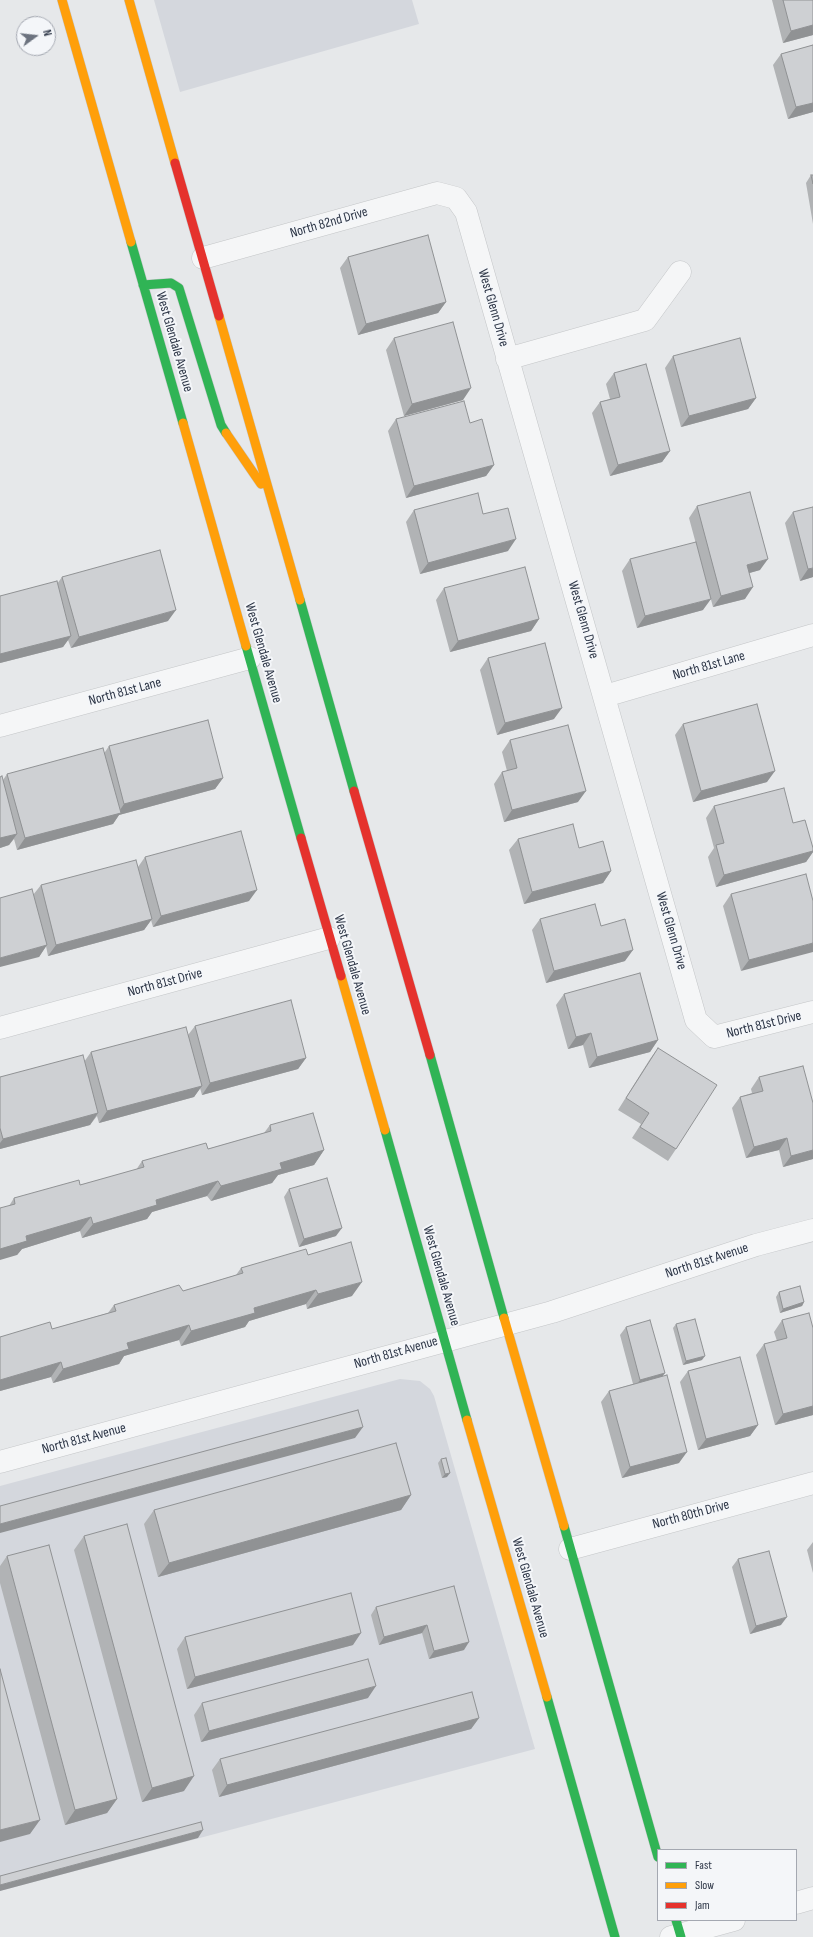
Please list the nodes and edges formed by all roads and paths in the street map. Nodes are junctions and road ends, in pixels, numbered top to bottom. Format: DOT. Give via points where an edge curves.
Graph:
graph roads {
  1 [pos="62,0"];
  2 [pos="129,0"];
  3 [pos="456,198"];
  4 [pos="203,258"];
  5 [pos="680,272"];
  6 [pos="143,285"];
  7 [pos="507,359"];
  8 [pos="272,500"];
  9 [pos="813,635"];
  10 [pos="250,658"];
  11 [pos="605,696"];
  12 [pos="0,726"];
  13 [pos="329,938"];
  14 [pos="813,1012"];
  15 [pos="0,1028"];
  16 [pos="714,1037"];
  17 [pos="813,1230"];
  18 [pos="507,1324"];
  19 [pos="444,1340"];
  20 [pos="0,1462"];
  21 [pos="813,1483"];
  22 [pos="570,1549"];
  23 [pos="657,1854"];
  24 [pos="813,1898"];
  25 [pos="797,1903"];
  26 [pos="729,1921"];
  27 [pos="677,1932"];
  28 [pos="615,1937"];
  1 -- 6 [label="main road, West Glendale Avenue"];
  2 -- 4 [label="main road"];
  3 -- 4 [label="street, North 82nd Drive" via="437,193"];
  3 -- 7 [label="street, West Glenn Drive" via="466,212"];
  4 -- 8 [label="main road"];
  5 -- 7 [label="street" via="645,320"];
  6 -- 8 [label="main road" via="171,283 179,288 221,425"];
  6 -- 10 [label="main road, West Glendale Avenue"];
  7 -- 11 [label="street, West Glenn Drive"];
  8 -- 18 [label="main road"];
  9 -- 11 [label="street, North 81st Lane"];
  10 -- 12 [label="street, North 81st Lane"];
  10 -- 13 [label="main road, West Glendale Avenue"];
  11 -- 16 [label="street, West Glenn Drive" via="696,1020"];
  13 -- 15 [label="street, North 81st Drive"];
  13 -- 19 [label="main road, West Glendale Avenue"];
  14 -- 16 [label="street, North 81st Drive"];
  17 -- 18 [label="street, North 81st Avenue" via="756,1245 552,1312"];
  18 -- 19 [label="street, North 81st Avenue"];
  18 -- 22 [label="main road"];
  19 -- 20 [label="street, North 81st Avenue"];
  19 -- 28 [label="main road, West Glendale Avenue"];
  21 -- 22 [label="street, North 80th Drive"];
  22 -- 23 [label="main road"];
  24 -- 25 [label="street"];
  26 -- 27 [label="street"];
}
